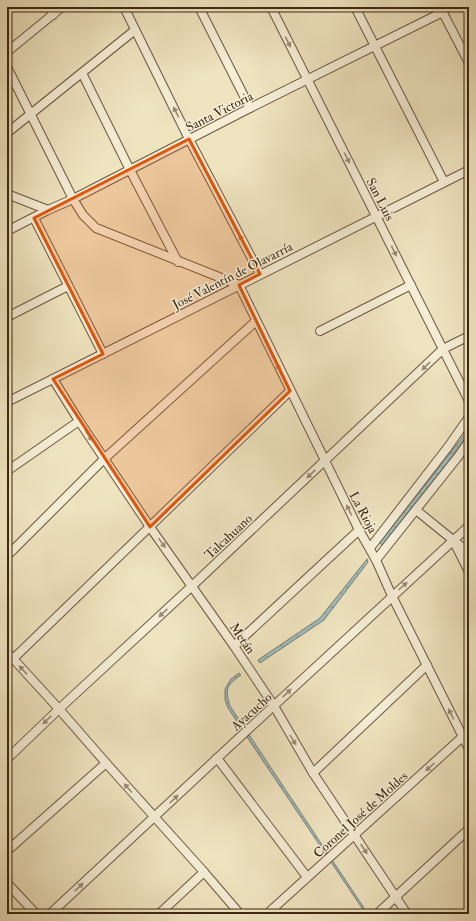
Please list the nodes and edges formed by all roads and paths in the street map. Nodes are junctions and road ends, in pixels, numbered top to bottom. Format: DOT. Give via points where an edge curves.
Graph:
graph roads {
  1 [pos="62,7"];
  2 [pos="124,7"];
  3 [pos="199,7"];
  4 [pos="271,7"];
  5 [pos="355,7"];
  6 [pos="441,9"];
  7 [pos="51,11"];
  8 [pos="135,30"];
  9 [pos="375,46"];
  10 [pos="7,52"];
  11 [pos="469,63"];
  12 [pos="7,67"];
  13 [pos="82,73"];
  14 [pos="308,80"];
  15 [pos="250,108"];
  16 [pos="30,113"];
  17 [pos="7,133"];
  18 [pos="189,139"];
  19 [pos="130,170"];
  20 [pos="469,170"];
  21 [pos="444,182"];
  22 [pos="7,194"];
  23 [pos="73,199"];
  24 [pos="48,210"];
  25 [pos="376,216"];
  26 [pos="34,218"];
  27 [pos="7,231"];
  28 [pos="178,262"];
  29 [pos="260,274"];
  30 [pos="411,285"];
  31 [pos="68,286"];
  32 [pos="239,286"];
  33 [pos="7,317"];
  34 [pos="256,321"];
  35 [pos="320,331"];
  36 [pos="469,336"];
  37 [pos="443,349"];
  38 [pos="103,354"];
  39 [pos="53,379"];
  40 [pos="290,391"];
  41 [pos="469,401"];
  42 [pos="7,402"];
  43 [pos="469,418"];
  44 [pos="79,420"];
  45 [pos="469,441"];
  46 [pos="104,459"];
  47 [pos="325,461"];
  48 [pos="7,471"];
  49 [pos="416,510"];
  50 [pos="469,526"];
  51 [pos="150,527"];
  52 [pos="358,530"];
  53 [pos="453,540"];
  54 [pos="370,548"];
  55 [pos="469,552"];
  56 [pos="7,556"];
  57 [pos="376,560"];
  58 [pos="469,572"];
  59 [pos="192,586"];
  60 [pos="392,596"];
  61 [pos="234,646"];
  62 [pos="7,652"];
  63 [pos="13,659"];
  64 [pos="427,665"];
  65 [pos="274,706"];
  66 [pos="59,709"];
  67 [pos="466,734"];
  68 [pos="469,749"];
  69 [pos="217,758"];
  70 [pos="7,759"];
  71 [pos="106,763"];
  72 [pos="313,773"];
  73 [pos="154,817"];
  74 [pos="469,829"];
  75 [pos="355,835"];
  76 [pos="7,851"];
  77 [pos="204,872"];
  78 [pos="307,877"];
  79 [pos="7,883"];
  80 [pos="395,897"];
  81 [pos="36,914"];
  82 [pos="50,914"];
  83 [pos="159,914"];
  84 [pos="240,914"];
  85 [pos="267,914"];
  86 [pos="377,914"];
  87 [pos="407,914"];
  1 -- 7 [label="street"];
  2 -- 8 [label="street"];
  3 -- 15 [label="street"];
  4 -- 14 [label="street, San Luis, one-way"];
  5 -- 9 [label="street"];
  6 -- 9 [label="street, Santa Victoria"];
  6 -- 11 [label="street"];
  7 -- 10 [label="street"];
  8 -- 13 [label="street"];
  18 -- 8 [label="street, one-way"];
  9 -- 14 [label="street, Santa Victoria"];
  9 -- 21 [label="street"];
  12 -- 16 [label="street"];
  13 -- 16 [label="street"];
  13 -- 19 [label="street"];
  14 -- 15 [label="street, Santa Victoria"];
  14 -- 25 [label="street, San Luis, one-way"];
  15 -- 18 [label="street, Santa Victoria"];
  16 -- 17 [label="street"];
  16 -- 23 [label="street"];
  18 -- 19 [label="street, Santa Victoria"];
  29 -- 18 [label="street, one-way"];
  19 -- 23 [label="street, Santa Victoria"];
  19 -- 28 [label="street"];
  20 -- 21 [label="street, José Valentín de Olavarría"];
  21 -- 25 [label="street, José Valentín de Olavarría"];
  22 -- 24 [label="street"];
  23 -- 24 [label="street, Santa Victoria"];
  23 -- 28 [label="street" via="83,215 96,228"];
  24 -- 26 [label="street, Santa Victoria"];
  25 -- 29 [label="street, José Valentín de Olavarría"];
  25 -- 30 [label="street, San Luis, one-way"];
  26 -- 27 [label="street, Santa Victoria"];
  26 -- 31 [label="street"];
  28 -- 32 [label="street"];
  29 -- 32 [label="street, José Valentín de Olavarría"];
  30 -- 35 [label="street"];
  30 -- 37 [label="street, San Luis"];
  31 -- 33 [label="street"];
  31 -- 38 [label="street"];
  32 -- 34 [label="street, La Rioja"];
  32 -- 38 [label="street, José Valentín de Olavarría"];
  40 -- 34 [label="street, La Rioja, one-way"];
  34 -- 46 [label="street"];
  36 -- 37 [label="street, Talcahuano"];
  37 -- 41 [label="street, San Luis"];
  37 -- 47 [label="street, Talcahuano, one-way"];
  38 -- 39 [label="street, José Valentín de Olavarría"];
  39 -- 42 [label="street, José Valentín de Olavarría"];
  39 -- 44 [label="street, Metán"];
  40 -- 47 [label="street, La Rioja"];
  40 -- 51 [label="street"];
  43 -- 54 [label="street"];
  44 -- 46 [label="street, Metán, one-way"];
  44 -- 48 [label="street"];
  45 -- 49 [label="street"];
  46 -- 51 [label="street, Metán"];
  46 -- 56 [label="street"];
  52 -- 47 [label="street, La Rioja, one-way"];
  47 -- 59 [label="street, Talcahuano, one-way"];
  49 -- 53 [label="street"];
  49 -- 57 [label="street"];
  50 -- 53 [label="street, Ayacucho"];
  51 -- 59 [label="street, Metán, one-way"];
  51 -- 63 [label="street"];
  52 -- 54 [label="street, La Rioja"];
  52 -- 61 [label="street"];
  53 -- 55 [label="street"];
  53 -- 58 [label="street"];
  60 -- 53 [label="street, Ayacucho, one-way"];
  54 -- 57 [label="street, La Rioja"];
  57 -- 60 [label="street, La Rioja"];
  59 -- 61 [label="street, Metán"];
  59 -- 66 [label="street, Talcahuano, one-way"];
  60 -- 64 [label="street, La Rioja"];
  65 -- 60 [label="street, Ayacucho, one-way"];
  61 -- 65 [label="street, Metán"];
  62 -- 63 [label="street"];
  66 -- 63 [label="street, one-way"];
  67 -- 64 [label="street, La Rioja, one-way"];
  64 -- 72 [label="street"];
  65 -- 69 [label="street, Ayacucho"];
  65 -- 72 [label="street, Metán, one-way"];
  66 -- 70 [label="street, Talcahuano, one-way"];
  66 -- 71 [label="street"];
  67 -- 68 [label="street, La Rioja"];
  67 -- 75 [label="street, Coronel José de Moldes, one-way"];
  73 -- 69 [label="street, Ayacucho, one-way"];
  69 -- 78 [label="street"];
  73 -- 71 [label="street, one-way"];
  71 -- 76 [label="street"];
  72 -- 75 [label="street, Metán"];
  73 -- 77 [label="street"];
  82 -- 73 [label="street, Ayacucho, one-way"];
  74 -- 80 [label="street"];
  75 -- 78 [label="street, Coronel José de Moldes"];
  75 -- 80 [label="street, Metán, one-way"];
  77 -- 83 [label="street"];
  77 -- 84 [label="street"];
  78 -- 85 [label="street, Coronel José de Moldes"];
  79 -- 81 [label="street"];
  80 -- 86 [label="street"];
  80 -- 87 [label="street, Metán"];
}
